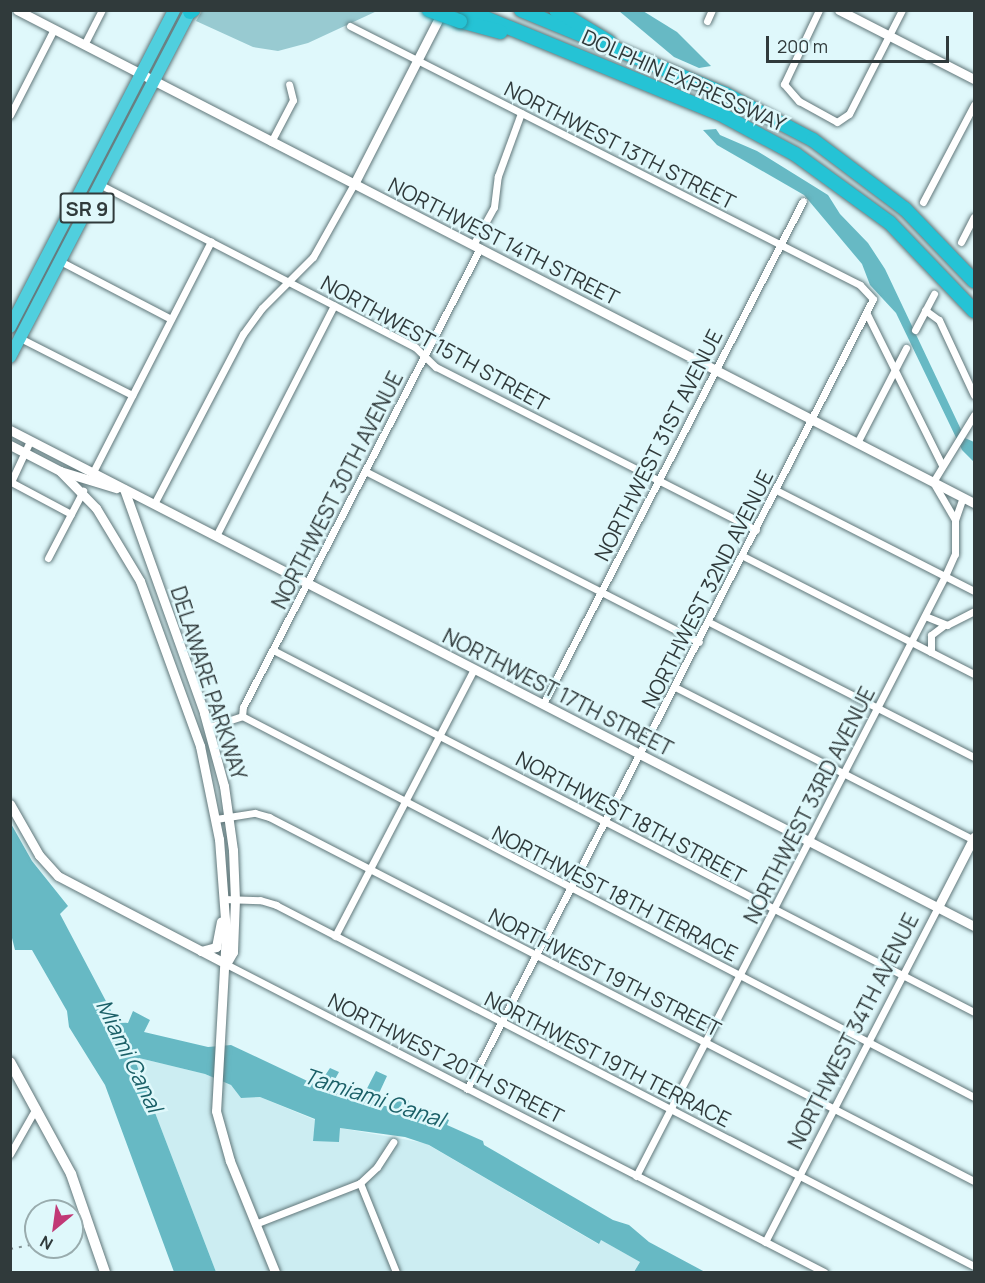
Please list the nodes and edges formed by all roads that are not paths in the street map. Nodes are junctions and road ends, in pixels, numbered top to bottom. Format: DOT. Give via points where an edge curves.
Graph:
graph roads {
  1 [pos="17,10"];
  2 [pos="102,10"];
  3 [pos="174,10"];
  4 [pos="429,10"];
  5 [pos="443,10"];
  6 [pos="521,10"];
  7 [pos="556,10"];
  8 [pos="712,10"];
  9 [pos="819,10"];
  10 [pos="839,10"];
  11 [pos="902,10"];
  12 [pos="191,11"];
  13 [pos="463,16"];
  14 [pos="707,21"];
  15 [pos="350,26"];
  16 [pos="54,29"];
  17 [pos="889,36"];
  18 [pos="84,45"];
  19 [pos="620,51"];
  20 [pos="417,60"];
  21 [pos="141,75"];
  22 [pos="975,80"];
  23 [pos="153,81"];
  24 [pos="289,84"];
  25 [pos="975,105"];
  26 [pos="521,113"];
  27 [pos="10,115"];
  28 [pos="271,142"];
  29 [pos="99,184"];
  30 [pos="354,184"];
  31 [pos="803,201"];
  32 [pos="923,202"];
  33 [pos="975,217"];
  34 [pos="55,241"];
  35 [pos="211,242"];
  36 [pos="961,242"];
  37 [pos="780,246"];
  38 [pos="476,247"];
  39 [pos="60,261"];
  40 [pos="44,262"];
  41 [pos="50,279"];
  42 [pos="975,281"];
  43 [pos="289,282"];
  44 [pos="934,294"];
  45 [pos="872,296"];
  46 [pos="334,305"];
  47 [pos="926,310"];
  48 [pos="975,311"];
  49 [pos="867,314"];
  50 [pos="171,319"];
  51 [pos="12,324"];
  52 [pos="915,330"];
  53 [pos="859,331"];
  54 [pos="877,333"];
  55 [pos="20,338"];
  56 [pos="906,348"];
  57 [pos="424,356"];
  58 [pos="10,357"];
  59 [pos="716,370"];
  60 [pos="896,371"];
  61 [pos="975,394"];
  62 [pos="132,395"];
  63 [pos="975,414"];
  64 [pos="812,420"];
  65 [pos="10,430"];
  66 [pos="30,441"];
  67 [pos="857,444"];
  68 [pos="10,445"];
  69 [pos="24,452"];
  70 [pos="942,465"];
  71 [pos="60,471"];
  72 [pos="365,471"];
  73 [pos="93,472"];
  74 [pos="658,481"];
  75 [pos="11,482"];
  76 [pos="933,482"];
  77 [pos="124,489"];
  78 [pos="777,490"];
  79 [pos="83,491"];
  80 [pos="963,497"];
  81 [pos="975,503"];
  82 [pos="154,504"];
  83 [pos="70,514"];
  84 [pos="134,514"];
  85 [pos="955,520"];
  86 [pos="756,530"];
  87 [pos="216,536"];
  88 [pos="743,556"];
  89 [pos="48,558"];
  90 [pos="945,576"];
  91 [pos="307,583"];
  92 [pos="975,591"];
  93 [pos="601,592"];
  94 [pos="975,611"];
  95 [pos="925,616"];
  96 [pos="709,622"];
  97 [pos="943,626"];
  98 [pos="699,642"];
  99 [pos="912,642"];
  100 [pos="273,650"];
  101 [pos="930,652"];
  102 [pos="474,669"];
  103 [pos="975,674"];
  104 [pos="675,687"];
  105 [pos="543,704"];
  106 [pos="878,708"];
  107 [pos="242,716"];
  108 [pos="209,727"];
  109 [pos="439,735"];
  110 [pos="640,754"];
  111 [pos="975,757"];
  112 [pos="844,774"];
  113 [pos="405,802"];
  114 [pos="10,804"];
  115 [pos="230,816"];
  116 [pos="216,819"];
  117 [pos="605,822"];
  118 [pos="974,839"];
  119 [pos="809,841"];
  120 [pos="370,869"];
  121 [pos="570,888"];
  122 [pos="222,899"];
  123 [pos="235,899"];
  124 [pos="938,907"];
  125 [pos="774,909"];
  126 [pos="223,913"];
  127 [pos="975,926"];
  128 [pos="335,936"];
  129 [pos="201,951"];
  130 [pos="536,956"];
  131 [pos="226,964"];
  132 [pos="739,975"];
  133 [pos="903,975"];
  134 [pos="975,1012"];
  135 [pos="501,1023"];
  136 [pos="705,1042"];
  137 [pos="868,1042"];
  138 [pos="10,1062"];
  139 [pos="467,1089"];
  140 [pos="975,1096"];
  141 [pos="36,1108"];
  142 [pos="833,1108"];
  143 [pos="670,1109"];
  144 [pos="393,1142"];
  145 [pos="10,1154"];
  146 [pos="636,1176"];
  147 [pos="799,1176"];
  148 [pos="975,1181"];
  149 [pos="360,1183"];
  150 [pos="255,1224"];
  151 [pos="765,1242"];
  152 [pos="975,1266"];
  153 [pos="105,1272"];
  154 [pos="275,1272"];
  155 [pos="396,1272"];
  156 [pos="824,1272"];
  1 -- 16 [label="street, NORTHWEST 14TH STREET"];
  2 -- 18 [label="street"];
  3 -- 21 [label="highway, SR 9"];
  4 -- 13 [label="highway, DOLPHIN EXPRESSWAY, bridge"];
  5 -- 20 [label="street"];
  6 -- 19 [label="highway, DOLPHIN EXPRESSWAY"];
  7 -- 19 [label="highway" via="598,32"];
  8 -- 14 [label="street"];
  9 -- 17 [label="street" via="784,84 799,101 826,119 840,122 849,114"];
  10 -- 17 [label="street"];
  11 -- 17 [label="street"];
  12 -- 23 [label="highway, SR 9"];
  13 -- 48 [label="highway, DOLPHIN EXPRESSWAY" via="560,49 724,116 810,163 890,223"];
  15 -- 20 [label="street, NORTHWEST 13TH STREET"];
  16 -- 18 [label="street, NORTHWEST 14TH STREET"];
  16 -- 27 [label="street"];
  17 -- 22 [label="street"];
  18 -- 21 [label="street, NORTHWEST 14TH STREET"];
  19 -- 42 [label="highway, DOLPHIN EXPRESSWAY" via="744,103 820,145 905,209"];
  20 -- 26 [label="street, NORTHWEST 13TH STREET"];
  20 -- 30 [label="street"];
  21 -- 23 [label="street, NORTHWEST 14TH STREET"];
  21 -- 34 [label="highway, SR 9"];
  23 -- 28 [label="street, NORTHWEST 14TH STREET"];
  23 -- 29 [label="highway, SR 9"];
  24 -- 28 [label="street" via="293,100"];
  25 -- 32 [label="street"];
  26 -- 37 [label="street, NORTHWEST 13TH STREET"];
  26 -- 38 [label="street, NORTHWEST 30TH AVENUE" via="498,177 498,198"];
  28 -- 30 [label="street, NORTHWEST 14TH STREET"];
  29 -- 35 [label="street, NORTHWEST 15TH STREET"];
  29 -- 39 [label="highway, SR 9"];
  30 -- 38 [label="street, NORTHWEST 14TH STREET"];
  30 -- 43 [label="street" via="320,247"];
  31 -- 37 [label="street, NORTHWEST 31ST AVENUE"];
  33 -- 36 [label="street"];
  34 -- 39 [label="highway"];
  34 -- 40 [label="highway, SR 9"];
  35 -- 43 [label="street, NORTHWEST 15TH STREET"];
  35 -- 50 [label="street"];
  37 -- 45 [label="street, NORTHWEST 13TH STREET" via="860,285"];
  37 -- 59 [label="street, NORTHWEST 31ST AVENUE"];
  38 -- 57 [label="street, NORTHWEST 30TH AVENUE"];
  38 -- 59 [label="street, NORTHWEST 14TH STREET"];
  39 -- 41 [label="highway, SR 9"];
  39 -- 50 [label="street"];
  40 -- 41 [label="highway"];
  40 -- 51 [label="highway, SR 9"];
  41 -- 55 [label="highway, SR 9"];
  43 -- 46 [label="street, NORTHWEST 15TH STREET"];
  43 -- 82 [label="street" via="243,334"];
  44 -- 47 [label="street"];
  45 -- 49 [label="street, NORTHWEST 32ND AVENUE"];
  46 -- 57 [label="street, NORTHWEST 15TH STREET" via="415,347"];
  46 -- 87 [label="street"];
  47 -- 52 [label="street"];
  47 -- 61 [label="street" via="939,320"];
  49 -- 53 [label="street, NORTHWEST 32ND AVENUE"];
  49 -- 54 [label="street"];
  50 -- 62 [label="street"];
  51 -- 55 [label="highway"];
  53 -- 54 [label="street"];
  53 -- 64 [label="street, NORTHWEST 32ND AVENUE"];
  54 -- 60 [label="street"];
  55 -- 58 [label="highway, SR 9"];
  55 -- 62 [label="street"];
  56 -- 60 [label="street"];
  57 -- 72 [label="street, NORTHWEST 30TH AVENUE"];
  57 -- 74 [label="street, NORTHWEST 15TH STREET" via="436,367"];
  59 -- 64 [label="street, NORTHWEST 14TH STREET"];
  59 -- 74 [label="street, NORTHWEST 31ST AVENUE"];
  60 -- 67 [label="street"];
  60 -- 70 [label="street"];
  62 -- 73 [label="street"];
  63 -- 70 [label="street"];
  64 -- 67 [label="street, NORTHWEST 14TH STREET"];
  64 -- 78 [label="street, NORTHWEST 32ND AVENUE"];
  65 -- 66 [label="street, NORTHWEST 17TH STREET"];
  66 -- 69 [label="street"];
  66 -- 73 [label="street, NORTHWEST 17TH STREET"];
  67 -- 76 [label="street, NORTHWEST 14TH STREET"];
  68 -- 69 [label="street, NORTHWEST 17TH STREET"];
  69 -- 71 [label="street, NORTHWEST 17TH STREET"];
  69 -- 75 [label="street"];
  70 -- 76 [label="street"];
  71 -- 77 [label="street, NORTHWEST 17TH STREET"];
  71 -- 79 [label="street, DELAWARE PARKWAY"];
  72 -- 91 [label="street, NORTHWEST 30TH AVENUE"];
  72 -- 93 [label="street"];
  73 -- 77 [label="street, NORTHWEST 17TH STREET"];
  74 -- 86 [label="street, NORTHWEST 15TH STREET"];
  74 -- 93 [label="street, NORTHWEST 31ST AVENUE"];
  75 -- 83 [label="street"];
  76 -- 80 [label="street, NORTHWEST 14TH STREET"];
  76 -- 85 [label="street"];
  77 -- 82 [label="street, NORTHWEST 17TH STREET"];
  77 -- 84 [label="street, DELAWARE PARKWAY"];
  78 -- 86 [label="street, NORTHWEST 32ND AVENUE"];
  78 -- 90 [label="street"];
  79 -- 83 [label="street"];
  79 -- 116 [label="street, DELAWARE PARKWAY" via="126,555 152,607 194,722"];
  80 -- 81 [label="street, NORTHWEST 14TH STREET"];
  80 -- 85 [label="street"];
  82 -- 84 [label="street" via="141,506"];
  82 -- 87 [label="street, NORTHWEST 17TH STREET"];
  83 -- 89 [label="street"];
  84 -- 108 [label="street, DELAWARE PARKWAY"];
  85 -- 90 [label="street, NORTHWEST 33RD AVENUE" via="956,550"];
  86 -- 88 [label="street, NORTHWEST 32ND AVENUE"];
  87 -- 91 [label="street, NORTHWEST 17TH STREET"];
  88 -- 96 [label="street, NORTHWEST 32ND AVENUE"];
  88 -- 99 [label="street"];
  90 -- 92 [label="street"];
  90 -- 95 [label="street, NORTHWEST 33RD AVENUE"];
  91 -- 100 [label="street, NORTHWEST 30TH AVENUE"];
  91 -- 102 [label="street, NORTHWEST 17TH STREET"];
  93 -- 98 [label="street"];
  93 -- 105 [label="street, NORTHWEST 31ST AVENUE"];
  94 -- 97 [label="street"];
  95 -- 97 [label="street"];
  95 -- 99 [label="street, NORTHWEST 33RD AVENUE"];
  96 -- 98 [label="street, NORTHWEST 32ND AVENUE"];
  96 -- 106 [label="street"];
  97 -- 101 [label="street" via="931,635"];
  98 -- 104 [label="street, NORTHWEST 32ND AVENUE"];
  99 -- 101 [label="street"];
  99 -- 106 [label="street, NORTHWEST 33RD AVENUE"];
  100 -- 107 [label="street, NORTHWEST 30TH AVENUE"];
  100 -- 109 [label="street, NORTHWEST 18TH STREET"];
  101 -- 103 [label="street"];
  102 -- 105 [label="street, NORTHWEST 17TH STREET"];
  102 -- 109 [label="street"];
  104 -- 110 [label="street, NORTHWEST 32ND AVENUE"];
  104 -- 112 [label="street"];
  105 -- 110 [label="street, NORTHWEST 17TH STREET"];
  106 -- 111 [label="street"];
  106 -- 112 [label="street, NORTHWEST 33RD AVENUE"];
  107 -- 108 [label="street"];
  107 -- 113 [label="street, NORTHWEST 18TH TERRACE"];
  108 -- 115 [label="street, DELAWARE PARKWAY"];
  109 -- 113 [label="street"];
  109 -- 117 [label="street, NORTHWEST 18TH STREET"];
  110 -- 117 [label="street, NORTHWEST 32ND AVENUE"];
  110 -- 119 [label="street, NORTHWEST 17TH STREET"];
  112 -- 118 [label="street"];
  112 -- 119 [label="street, NORTHWEST 33RD AVENUE"];
  113 -- 120 [label="street"];
  113 -- 121 [label="street, NORTHWEST 18TH TERRACE"];
  114 -- 129 [label="street, NORTHWEST 20TH STREET" via="54,873"];
  115 -- 116 [label="street, NORTHWEST 19TH STREET"];
  115 -- 120 [label="street, NORTHWEST 19TH STREET" via="263,814"];
  115 -- 123 [label="street, DELAWARE PARKWAY"];
  116 -- 122 [label="street, DELAWARE PARKWAY"];
  117 -- 121 [label="street, NORTHWEST 32ND AVENUE"];
  117 -- 125 [label="street, NORTHWEST 18TH STREET"];
  118 -- 124 [label="street, NORTHWEST 34TH AVENUE"];
  119 -- 124 [label="street, NORTHWEST 17TH STREET"];
  119 -- 125 [label="street, NORTHWEST 33RD AVENUE"];
  120 -- 128 [label="street"];
  120 -- 130 [label="street, NORTHWEST 19TH STREET"];
  121 -- 130 [label="street, NORTHWEST 32ND AVENUE"];
  121 -- 132 [label="street, NORTHWEST 18TH TERRACE"];
  122 -- 123 [label="street, NORTHWEST 19TH TERRACE"];
  122 -- 126 [label="street, DELAWARE PARKWAY"];
  123 -- 128 [label="street, NORTHWEST 19TH TERRACE" via="270,903"];
  123 -- 131 [label="street, DELAWARE PARKWAY" via="232,952"];
  124 -- 127 [label="street, NORTHWEST 17TH STREET"];
  124 -- 133 [label="street, NORTHWEST 34TH AVENUE"];
  125 -- 132 [label="street, NORTHWEST 33RD AVENUE"];
  125 -- 133 [label="street, NORTHWEST 18TH STREET"];
  126 -- 129 [label="street" via="217,945"];
  126 -- 131 [label="street, DELAWARE PARKWAY"];
  128 -- 135 [label="street, NORTHWEST 19TH TERRACE"];
  129 -- 131 [label="street, NORTHWEST 20TH STREET"];
  130 -- 135 [label="street, NORTHWEST 32ND AVENUE"];
  130 -- 136 [label="street, NORTHWEST 19TH STREET"];
  131 -- 139 [label="street, NORTHWEST 20TH STREET"];
  131 -- 150 [label="street, DELAWARE PARKWAY" via="215,1091 219,1129"];
  132 -- 136 [label="street, NORTHWEST 33RD AVENUE"];
  132 -- 137 [label="street, NORTHWEST 18TH TERRACE"];
  133 -- 134 [label="street, NORTHWEST 18TH STREET"];
  133 -- 137 [label="street, NORTHWEST 34TH AVENUE"];
  135 -- 139 [label="street, NORTHWEST 32ND AVENUE"];
  135 -- 143 [label="street, NORTHWEST 19TH TERRACE"];
  136 -- 142 [label="street, NORTHWEST 19TH STREET"];
  136 -- 143 [label="street, NORTHWEST 33RD AVENUE"];
  137 -- 140 [label="street, NORTHWEST 18TH TERRACE"];
  137 -- 142 [label="street, NORTHWEST 34TH AVENUE"];
  138 -- 141 [label="main road"];
  139 -- 146 [label="street, NORTHWEST 20TH STREET"];
  141 -- 145 [label="street"];
  141 -- 153 [label="main road" via="79,1192"];
  142 -- 147 [label="street, NORTHWEST 34TH AVENUE"];
  142 -- 148 [label="street, NORTHWEST 19TH STREET"];
  143 -- 146 [label="street, NORTHWEST 33RD AVENUE"];
  143 -- 147 [label="street, NORTHWEST 19TH TERRACE"];
  144 -- 149 [label="street" via="377,1167"];
  146 -- 151 [label="street, NORTHWEST 20TH STREET"];
  147 -- 151 [label="street, NORTHWEST 34TH AVENUE"];
  147 -- 152 [label="street, NORTHWEST 19TH TERRACE"];
  149 -- 150 [label="street"];
  149 -- 155 [label="street"];
  150 -- 154 [label="street, DELAWARE PARKWAY"];
  151 -- 156 [label="street, NORTHWEST 20TH STREET"];
}
